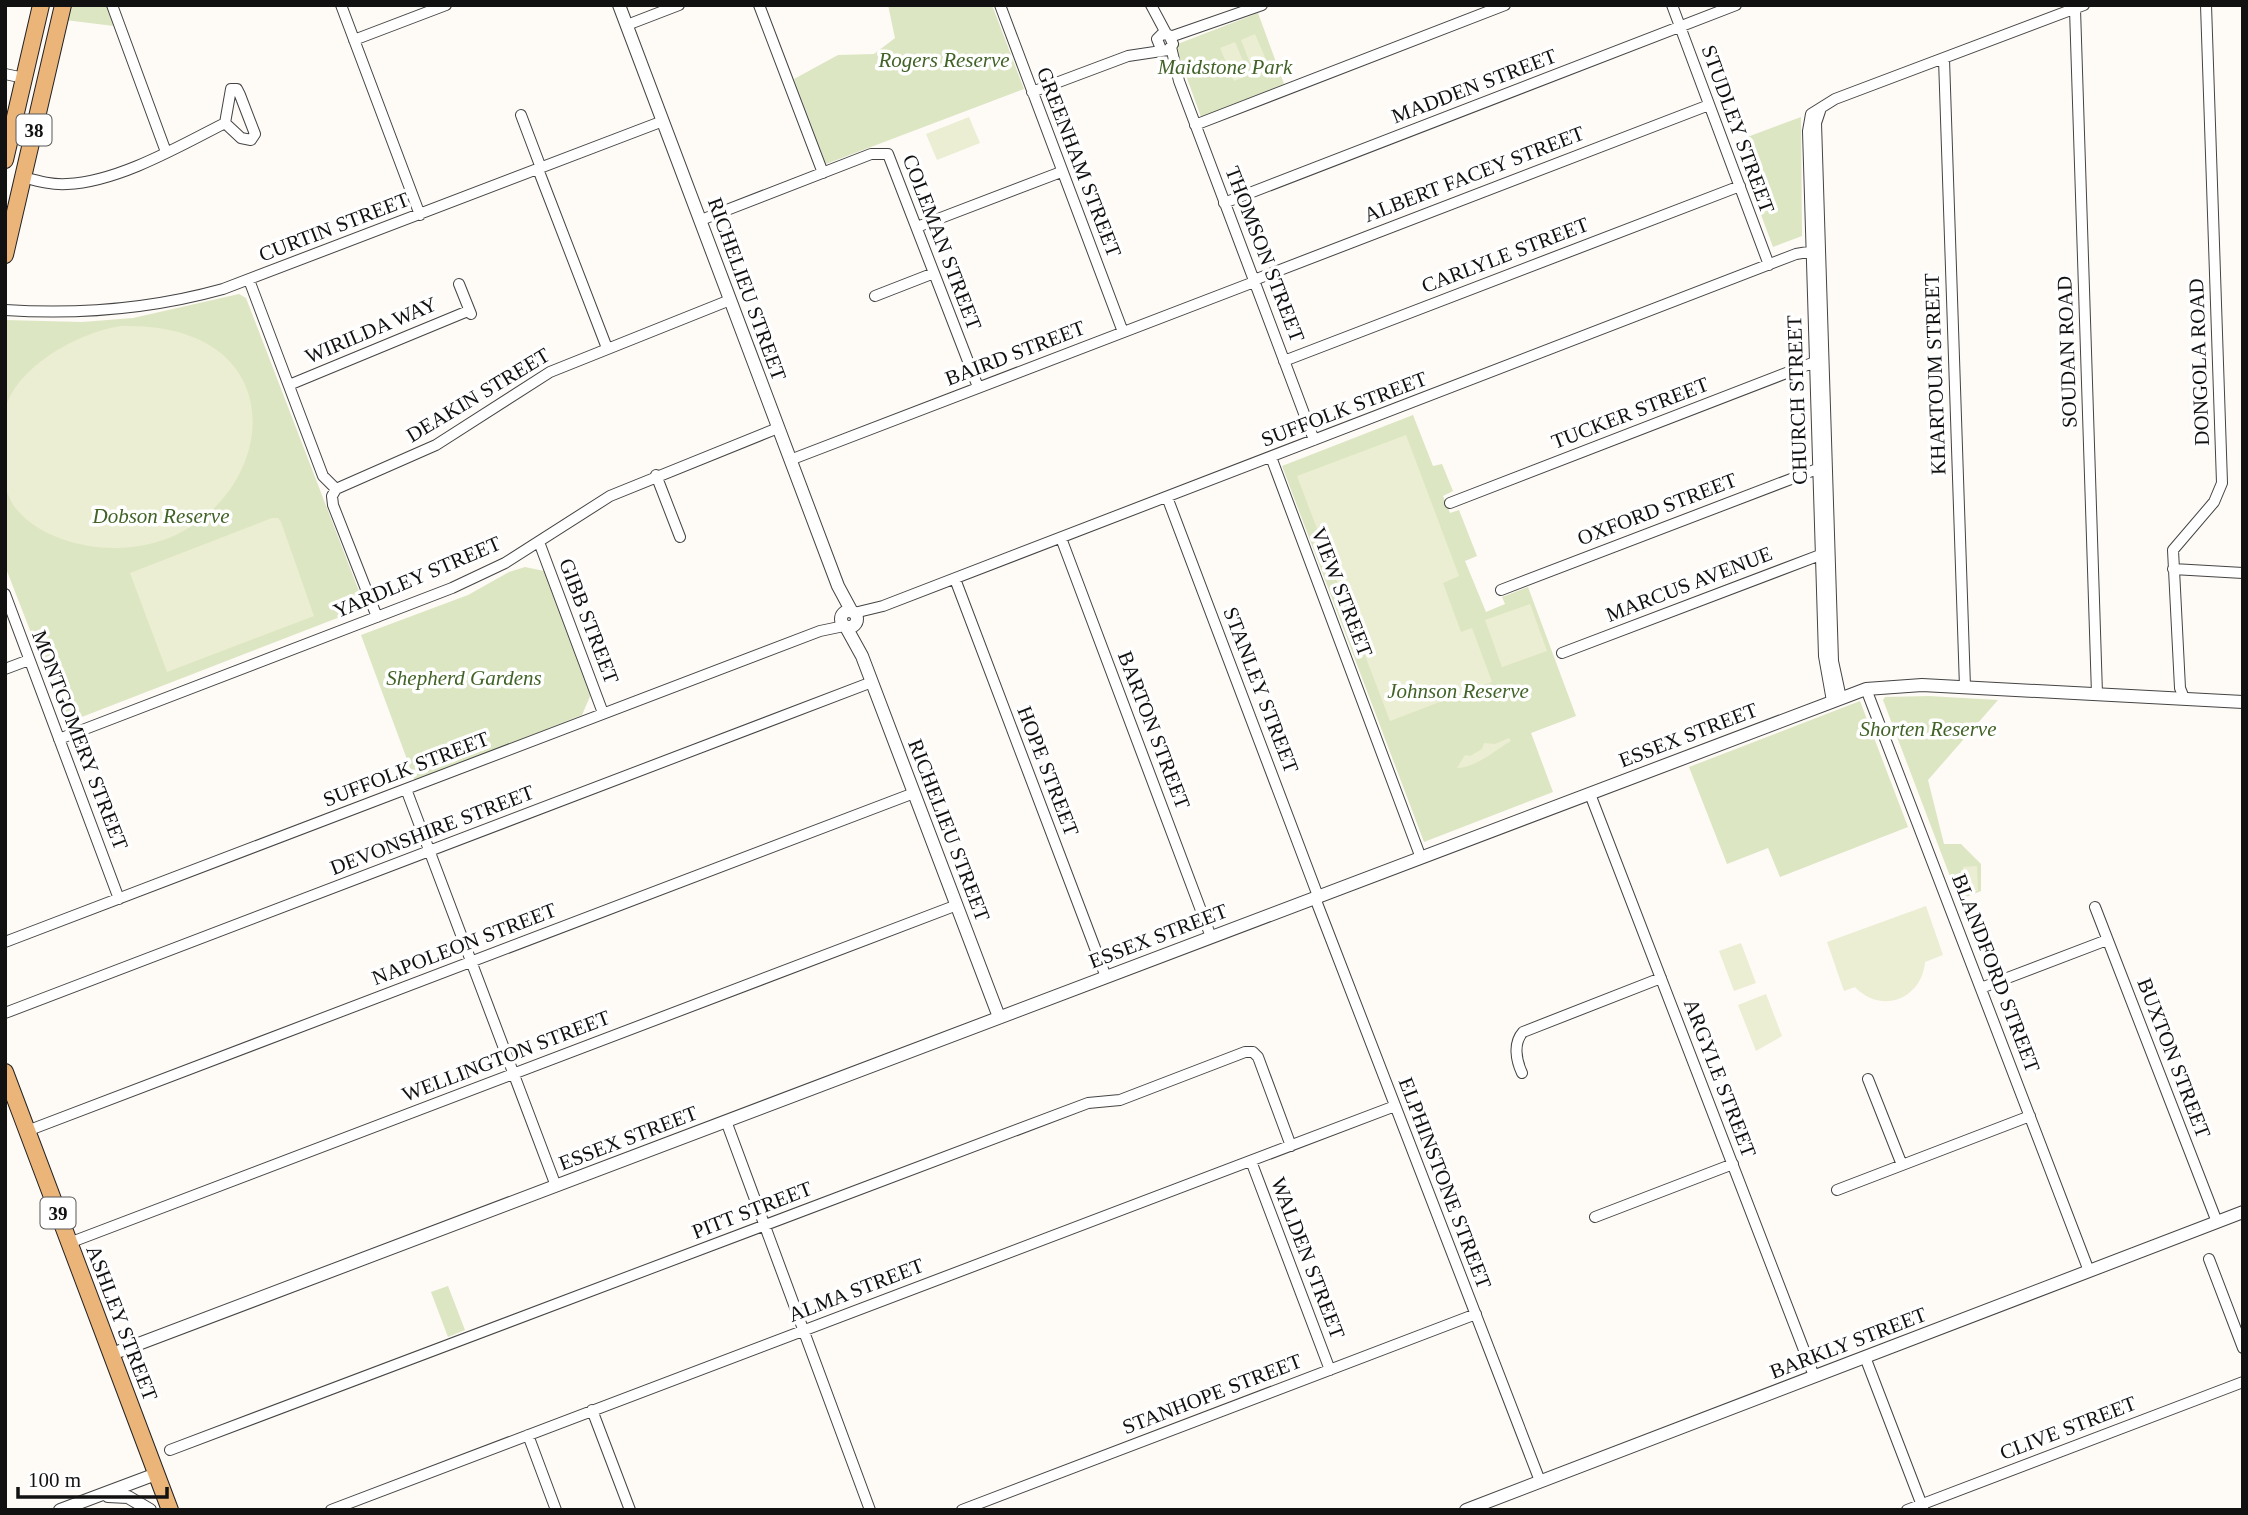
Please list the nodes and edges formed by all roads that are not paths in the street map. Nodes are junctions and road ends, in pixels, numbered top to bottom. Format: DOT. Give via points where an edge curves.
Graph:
graph roads {
  1 [pos="41,5"];
  2 [pos="63,5"];
  3 [pos="112,5"];
  4 [pos="341,5"];
  5 [pos="446,5"];
  6 [pos="619,5"];
  7 [pos="679,5"];
  8 [pos="759,5"];
  9 [pos="1000,5"];
  10 [pos="1151,5"];
  11 [pos="1262,5"];
  12 [pos="1505,5"];
  13 [pos="1672,5"];
  14 [pos="1736,5"];
  15 [pos="2206,5"];
  16 [pos="2079,7"];
  17 [pos="627,25"];
  18 [pos="1680,27"];
  19 [pos="355,40"];
  20 [pos="1165,42"];
  21 [pos="1944,59"];
  22 [pos="5,74"];
  23 [pos="24,78"];
  24 [pos="44,84"];
  25 [pos="1032,92"];
  26 [pos="1709,105"];
  27 [pos="521,115"];
  28 [pos="663,121"];
  29 [pos="225,123"];
  30 [pos="1195,125"];
  31 [pos="166,152"];
  32 [pos="5,160"];
  33 [pos="540,169"];
  34 [pos="1061,172"];
  35 [pos="822,173"];
  36 [pos="23,177"];
  37 [pos="1740,186"];
  38 [pos="12,193"];
  39 [pos="1224,202"];
  40 [pos="420,215"];
  41 [pos="701,220"];
  42 [pos="918,228"];
  43 [pos="1816,251"];
  44 [pos="5,255"];
  45 [pos="1769,265"];
  46 [pos="934,273"];
  47 [pos="249,281"];
  48 [pos="1254,281"];
  49 [pos="459,284"];
  50 [pos="875,296"];
  51 [pos="730,300"];
  52 [pos="5,310"];
  53 [pos="1123,332"];
  54 [pos="607,348"];
  55 [pos="1284,361"];
  56 [pos="1819,361"];
  57 [pos="289,385"];
  58 [pos="978,387"];
  59 [pos="778,428"];
  60 [pos="1314,440"];
  61 [pos="1271,457"];
  62 [pos="790,460"];
  63 [pos="1823,467"];
  64 [pos="656,475"];
  65 [pos="336,489"];
  66 [pos="1167,497"];
  67 [pos="1450,503"];
  68 [pos="680,537"];
  69 [pos="1061,538"];
  70 [pos="538,542"];
  71 [pos="1826,552"];
  72 [pos="2173,569"];
  73 [pos="2243,573"];
  74 [pos="954,579"];
  75 [pos="1501,590"];
  76 [pos="5,594"];
  77 [pos="377,617"];
  78 [pos="849,619"];
  79 [pos="1562,653"];
  80 [pos="29,660"];
  81 [pos="5,669"];
  82 [pos="872,682"];
  83 [pos="1965,687"];
  84 [pos="1866,689"];
  85 [pos="2097,694"];
  86 [pos="2185,698"];
  87 [pos="1837,699"];
  88 [pos="2243,702"];
  89 [pos="603,713"];
  90 [pos="60,739"];
  91 [pos="406,789"];
  92 [pos="914,793"];
  93 [pos="1590,793"];
  94 [pos="430,851"];
  95 [pos="1420,858"];
  96 [pos="1317,897"];
  97 [pos="119,899"];
  98 [pos="957,905"];
  99 [pos="2095,907"];
  100 [pos="1212,937"];
  101 [pos="2107,940"];
  102 [pos="5,942"];
  103 [pos="471,961"];
  104 [pos="1106,977"];
  105 [pos="1661,978"];
  106 [pos="1980,988"];
  107 [pos="5,1013"];
  108 [pos="999,1017"];
  109 [pos="5,1072"];
  110 [pos="1522,1073"];
  111 [pos="514,1074"];
  112 [pos="1868,1079"];
  113 [pos="1395,1106"];
  114 [pos="2030,1116"];
  115 [pos="726,1121"];
  116 [pos="27,1130"];
  117 [pos="1291,1146"];
  118 [pos="1251,1161"];
  119 [pos="1732,1164"];
  120 [pos="1902,1165"];
  121 [pos="556,1186"];
  122 [pos="1837,1190"];
  123 [pos="2243,1212"];
  124 [pos="1595,1217"];
  125 [pos="2217,1222"];
  126 [pos="766,1226"];
  127 [pos="69,1243"];
  128 [pos="2209,1259"];
  129 [pos="2089,1271"];
  130 [pos="1476,1314"];
  131 [pos="803,1331"];
  132 [pos="2243,1348"];
  133 [pos="111,1354"];
  134 [pos="1865,1357"];
  135 [pos="1330,1370"];
  136 [pos="1814,1376"];
  137 [pos="2243,1382"];
  138 [pos="592,1410"];
  139 [pos="528,1435"];
  140 [pos="170,1450"];
  141 [pos="156,1474"];
  142 [pos="1540,1481"];
  143 [pos="100,1496"];
  144 [pos="1923,1507"];
  145 [pos="60,1510"];
  146 [pos="150,1510"];
  147 [pos="170,1510"];
  148 [pos="331,1510"];
  149 [pos="556,1510"];
  150 [pos="630,1510"];
  151 [pos="870,1510"];
  152 [pos="962,1510"];
  153 [pos="1466,1510"];
  154 [pos="1907,1510"];
  1 -- 23 [label="main road, 38"];
  2 -- 24 [label="main road, 38"];
  3 -- 31 [label="street"];
  4 -- 19 [label="street"];
  5 -- 19 [label="street"];
  6 -- 17 [label="street, RICHELIEU STREET"];
  7 -- 17 [label="street"];
  8 -- 35 [label="street"];
  9 -- 25 [label="street, GREENHAM STREET"];
  10 -- 20 [label="street, THOMSON STREET"];
  11 -- 20 [label="street"];
  12 -- 30 [label="street"];
  13 -- 18 [label="street, STUDLEY STREET"];
  14 -- 18 [label="street, MADDEN STREET"];
  15 -- 72 [label="street, DONGOLA ROAD" via="2222,483 2214,502 2174,546"];
  16 -- 21 [label="street"];
  16 -- 85 [label="street, SOUDAN ROAD"];
  17 -- 28 [label="street, RICHELIEU STREET"];
  18 -- 26 [label="street, STUDLEY STREET"];
  18 -- 39 [label="street, MADDEN STREET"];
  19 -- 40 [label="street"];
  20 -- 25 [label="street"];
  20 -- 30 [label="street, THOMSON STREET"];
  21 -- 43 [label="street, CHURCH STREET" via="1825,106 1820,112 1816,123"];
  21 -- 83 [label="street, KHARTOUM STREET"];
  22 -- 23 [label="street"];
  23 -- 24 [label="main road"];
  23 -- 32 [label="main road, 38"];
  24 -- 36 [label="main road, 38"];
  25 -- 34 [label="street, GREENHAM STREET"];
  26 -- 37 [label="street, STUDLEY STREET"];
  26 -- 48 [label="street, ALBERT FACEY STREET"];
  27 -- 33 [label="street"];
  28 -- 33 [label="street, CURTIN STREET"];
  28 -- 41 [label="street, RICHELIEU STREET"];
  29 -- 31 [label="street"];
  30 -- 39 [label="street, THOMSON STREET"];
  31 -- 36 [label="street" via="85,182 56,184"];
  33 -- 40 [label="street, CURTIN STREET"];
  33 -- 54 [label="street"];
  34 -- 42 [label="street"];
  34 -- 53 [label="street, GREENHAM STREET"];
  35 -- 41 [label="street"];
  35 -- 42 [label="street, COLEMAN STREET" via="884,152 891,158"];
  36 -- 38 [label="main road, 38"];
  37 -- 45 [label="street, STUDLEY STREET"];
  37 -- 55 [label="street, CARLYLE STREET"];
  38 -- 44 [label="main road, 38"];
  39 -- 48 [label="street, THOMSON STREET"];
  40 -- 47 [label="street, CURTIN STREET"];
  41 -- 51 [label="street, RICHELIEU STREET"];
  42 -- 46 [label="street, COLEMAN STREET"];
  43 -- 45 [label="street, SUFFOLK STREET"];
  43 -- 56 [label="street, CHURCH STREET"];
  45 -- 60 [label="street, SUFFOLK STREET"];
  46 -- 50 [label="street"];
  46 -- 58 [label="street, COLEMAN STREET"];
  47 -- 52 [label="street, CURTIN STREET" via="130,309 84,313"];
  47 -- 57 [label="street"];
  48 -- 53 [label="street, BAIRD STREET"];
  48 -- 55 [label="street, THOMSON STREET"];
  49 -- 57 [label="street, WIRILDA WAY" via="470,313"];
  51 -- 54 [label="street, DEAKIN STREET"];
  51 -- 59 [label="street, RICHELIEU STREET"];
  53 -- 58 [label="street, BAIRD STREET"];
  54 -- 65 [label="street, DEAKIN STREET" via="529,384 436,445"];
  55 -- 60 [label="street, THOMSON STREET"];
  56 -- 63 [label="street, CHURCH STREET"];
  56 -- 67 [label="street, TUCKER STREET"];
  57 -- 65 [label="street" via="323,476"];
  58 -- 62 [label="street, BAIRD STREET"];
  59 -- 62 [label="street, RICHELIEU STREET"];
  59 -- 64 [label="street, YARDLEY STREET"];
  60 -- 61 [label="street, SUFFOLK STREET"];
  61 -- 66 [label="street, SUFFOLK STREET"];
  61 -- 95 [label="street, VIEW STREET"];
  62 -- 78 [label="street, RICHELIEU STREET"];
  63 -- 71 [label="street, CHURCH STREET"];
  63 -- 75 [label="street, OXFORD STREET"];
  64 -- 68 [label="street"];
  64 -- 70 [label="street, YARDLEY STREET" via="593,505"];
  65 -- 77 [label="street" via="333,505"];
  66 -- 69 [label="street, SUFFOLK STREET"];
  66 -- 96 [label="street, STANLEY STREET"];
  69 -- 74 [label="street, SUFFOLK STREET"];
  69 -- 100 [label="street, BARTON STREET"];
  70 -- 77 [label="street, YARDLEY STREET" via="477,577"];
  70 -- 89 [label="street, GIBB STREET"];
  71 -- 79 [label="street, MARCUS AVENUE"];
  71 -- 87 [label="street, CHURCH STREET" via="1825,671"];
  72 -- 73 [label="street"];
  72 -- 86 [label="street, DONGOLA ROAD" via="2180,688"];
  74 -- 78 [label="street, SUFFOLK STREET"];
  74 -- 104 [label="street, HOPE STREET"];
  76 -- 80 [label="street, MONTGOMERY STREET"];
  77 -- 90 [label="street, YARDLEY STREET"];
  78 -- 82 [label="street, RICHELIEU STREET"];
  78 -- 89 [label="street, SUFFOLK STREET"];
  80 -- 81 [label="street"];
  80 -- 90 [label="street, MONTGOMERY STREET"];
  82 -- 92 [label="street, RICHELIEU STREET"];
  82 -- 94 [label="street, DEVONSHIRE STREET"];
  83 -- 84 [label="street, ESSEX STREET"];
  83 -- 85 [label="street, ESSEX STREET"];
  84 -- 87 [label="street, ESSEX STREET"];
  84 -- 106 [label="street, BLANDFORD STREET"];
  85 -- 86 [label="street, ESSEX STREET"];
  86 -- 88 [label="street, ESSEX STREET"];
  87 -- 93 [label="street, ESSEX STREET"];
  89 -- 91 [label="street, SUFFOLK STREET"];
  90 -- 97 [label="street, MONTGOMERY STREET"];
  91 -- 94 [label="street"];
  91 -- 97 [label="street, SUFFOLK STREET"];
  92 -- 98 [label="street, RICHELIEU STREET"];
  92 -- 103 [label="street, NAPOLEON STREET"];
  93 -- 95 [label="street, ESSEX STREET"];
  93 -- 105 [label="street, ARGYLE STREET"];
  94 -- 103 [label="street"];
  94 -- 107 [label="street, DEVONSHIRE STREET"];
  95 -- 96 [label="street, ESSEX STREET"];
  96 -- 100 [label="street, ESSEX STREET"];
  96 -- 113 [label="street, ELPHINSTONE STREET"];
  97 -- 102 [label="street, SUFFOLK STREET"];
  98 -- 108 [label="street, RICHELIEU STREET"];
  98 -- 111 [label="street, WELLINGTON STREET"];
  99 -- 101 [label="street, BUXTON STREET"];
  100 -- 104 [label="street, ESSEX STREET"];
  101 -- 106 [label="street"];
  101 -- 125 [label="street, BUXTON STREET"];
  103 -- 111 [label="street"];
  103 -- 116 [label="street, NAPOLEON STREET"];
  104 -- 108 [label="street, ESSEX STREET"];
  105 -- 110 [label="street" via="1523,1032 1516,1056"];
  105 -- 119 [label="street, ARGYLE STREET"];
  106 -- 114 [label="street, BLANDFORD STREET"];
  108 -- 115 [label="street, ESSEX STREET"];
  109 -- 116 [label="main road, ASHLEY STREET / 39"];
  111 -- 121 [label="street"];
  111 -- 127 [label="street, WELLINGTON STREET"];
  112 -- 120 [label="street"];
  113 -- 117 [label="street, ALMA STREET"];
  113 -- 130 [label="street, ELPHINSTONE STREET"];
  114 -- 120 [label="street"];
  114 -- 129 [label="street, BLANDFORD STREET"];
  115 -- 121 [label="street, ESSEX STREET"];
  115 -- 126 [label="street"];
  116 -- 127 [label="main road, ASHLEY STREET / 39"];
  117 -- 118 [label="street, ALMA STREET"];
  117 -- 126 [label="street, PITT STREET" via="1258,1057 1249,1051 1120,1100 1088,1103"];
  118 -- 131 [label="street, ALMA STREET"];
  118 -- 135 [label="street, WALDEN STREET"];
  119 -- 124 [label="street"];
  119 -- 136 [label="street, ARGYLE STREET"];
  120 -- 122 [label="street"];
  121 -- 133 [label="street, ESSEX STREET"];
  123 -- 125 [label="street, BARKLY STREET"];
  125 -- 129 [label="street, BARKLY STREET"];
  126 -- 131 [label="street"];
  126 -- 140 [label="street, PITT STREET"];
  127 -- 133 [label="main road, ASHLEY STREET / 39"];
  128 -- 132 [label="street"];
  129 -- 134 [label="street, BARKLY STREET"];
  130 -- 135 [label="street, STANHOPE STREET"];
  130 -- 142 [label="street, ELPHINSTONE STREET"];
  131 -- 138 [label="street, ALMA STREET"];
  131 -- 151 [label="street"];
  133 -- 141 [label="main road, ASHLEY STREET / 39"];
  134 -- 136 [label="street, BARKLY STREET"];
  134 -- 144 [label="street"];
  135 -- 152 [label="street, STANHOPE STREET"];
  136 -- 142 [label="street, BARKLY STREET"];
  137 -- 144 [label="street, CLIVE STREET"];
  138 -- 139 [label="street, ALMA STREET"];
  138 -- 150 [label="street"];
  139 -- 148 [label="street, ALMA STREET"];
  139 -- 149 [label="street"];
  141 -- 143 [label="street"];
  141 -- 147 [label="main road, ASHLEY STREET / 39"];
  142 -- 153 [label="street, BARKLY STREET"];
  143 -- 145 [label="street"];
  143 -- 146 [label="street" via="128,1497"];
  144 -- 154 [label="street, CLIVE STREET"];
}
